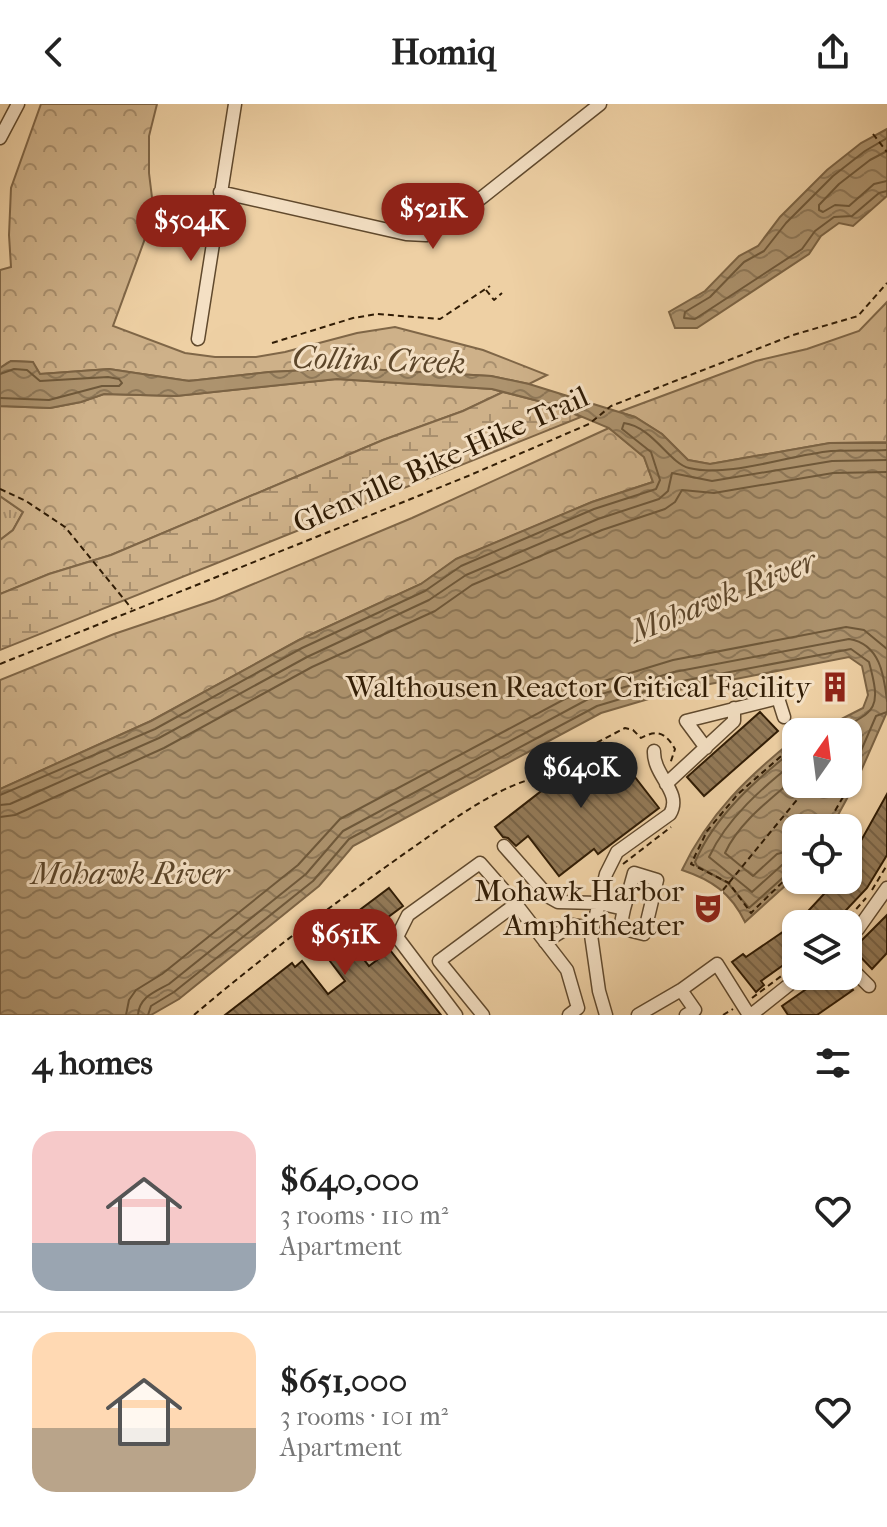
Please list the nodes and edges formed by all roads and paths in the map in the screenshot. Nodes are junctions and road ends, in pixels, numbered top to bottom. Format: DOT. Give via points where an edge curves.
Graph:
graph roads {
  1 [pos="18,104"];
  2 [pos="235,104"];
  3 [pos="598,104"];
  4 [pos="873,134"];
  5 [pos="0,138"];
  6 [pos="887,152"];
  7 [pos="220,192"];
  8 [pos="887,283"];
  9 [pos="490,286"];
  10 [pos="485,289"];
  11 [pos="502,293"];
  12 [pos="198,339"];
  13 [pos="272,343"];
  14 [pos="0,489"];
  15 [pos="133,610"];
  16 [pos="0,664"];
  17 [pos="734,708"];
  18 [pos="784,717"];
  19 [pos="706,748"];
  20 [pos="654,751"];
  21 [pos="782,755"];
  22 [pos="669,781"];
  23 [pos="798,798"];
  24 [pos="675,824"];
  25 [pos="504,846"];
  26 [pos="887,865"];
  27 [pos="616,871"];
  28 [pos="729,883"];
  29 [pos="782,883"];
  30 [pos="887,888"];
  31 [pos="723,890"];
  32 [pos="598,903"];
  33 [pos="516,904"];
  34 [pos="624,909"];
  35 [pos="855,910"];
  36 [pos="307,923"];
  37 [pos="862,923"];
  38 [pos="393,925"];
  39 [pos="593,928"];
  40 [pos="315,932"];
  41 [pos="545,942"];
  42 [pos="362,949"];
  43 [pos="266,956"];
  44 [pos="271,962"];
  45 [pos="782,979"];
  46 [pos="862,979"];
  47 [pos="869,986"];
  48 [pos="782,989"];
  49 [pos="681,990"];
  50 [pos="751,1011"];
  51 [pos="194,1015"];
  52 [pos="456,1015"];
  53 [pos="483,1015"];
  54 [pos="569,1015"];
  55 [pos="606,1015"];
  56 [pos="638,1015"];
  57 [pos="686,1015"];
  58 [pos="723,1015"];
  1 -- 5 [label="street"];
  2 -- 7 [label="street"];
  3 -- 7 [label="street" via="451,222 426,235"];
  4 -- 6 [label="path"];
  7 -- 12 [label="street"];
  8 -- 15 [label="path, Glenville Bike-Hike Trail" via="858,316 793,335 611,406 589,424 400,505"];
  9 -- 10 [label="path"];
  10 -- 11 [label="path" via="494,300"];
  10 -- 13 [label="path" via="440,319 377,314"];
  14 -- 15 [label="path" via="65,527"];
  15 -- 16 [label="path, Glenville Bike-Hike Trail"];
  17 -- 18 [label="street" via="778,698"];
  17 -- 19 [label="street" via="734,721"];
  17 -- 19 [label="street" via="686,721"];
  19 -- 22 [label="street"];
  20 -- 22 [label="street" via="654,761"];
  21 -- 28 [label="path" via="738,794 707,831 691,864"];
  22 -- 32 [label="street" via="674,800 670,814 617,852"];
  22 -- 36 [label="path" via="675,749 669,738 660,733 641,738 625,728 556,764 547,776 532,776 463,813"];
  23 -- 28 [label="path"];
  24 -- 27 [label="path"];
  25 -- 32 [label="street" via="549,897"];
  26 -- 35 [label="path"];
  28 -- 29 [label="path" via="751,913"];
  28 -- 31 [label="path"];
  30 -- 37 [label="street"];
  32 -- 34 [label="street"];
  32 -- 39 [label="street"];
  33 -- 41 [label="street"];
  33 -- 52 [label="street" via="480,863 408,915 397,937 416,973"];
  33 -- 53 [label="street" via="439,961"];
  34 -- 34 [label="street" via="620,928 644,934 657,880 634,873"];
  36 -- 40 [label="path"];
  36 -- 43 [label="path"];
  38 -- 42 [label="path"];
  39 -- 41 [label="street" via="572,925"];
  39 -- 55 [label="street"];
  41 -- 54 [label="street" via="572,982 578,1008"];
  43 -- 44 [label="path"];
  43 -- 51 [label="path"];
  45 -- 50 [label="path"];
  46 -- 47 [label="street"];
  48 -- 50 [label="street"];
  49 -- 50 [label="street" via="717,964"];
  49 -- 56 [label="street"];
  49 -- 57 [label="street" via="695,1010"];
  50 -- 58 [label="path"];
}
